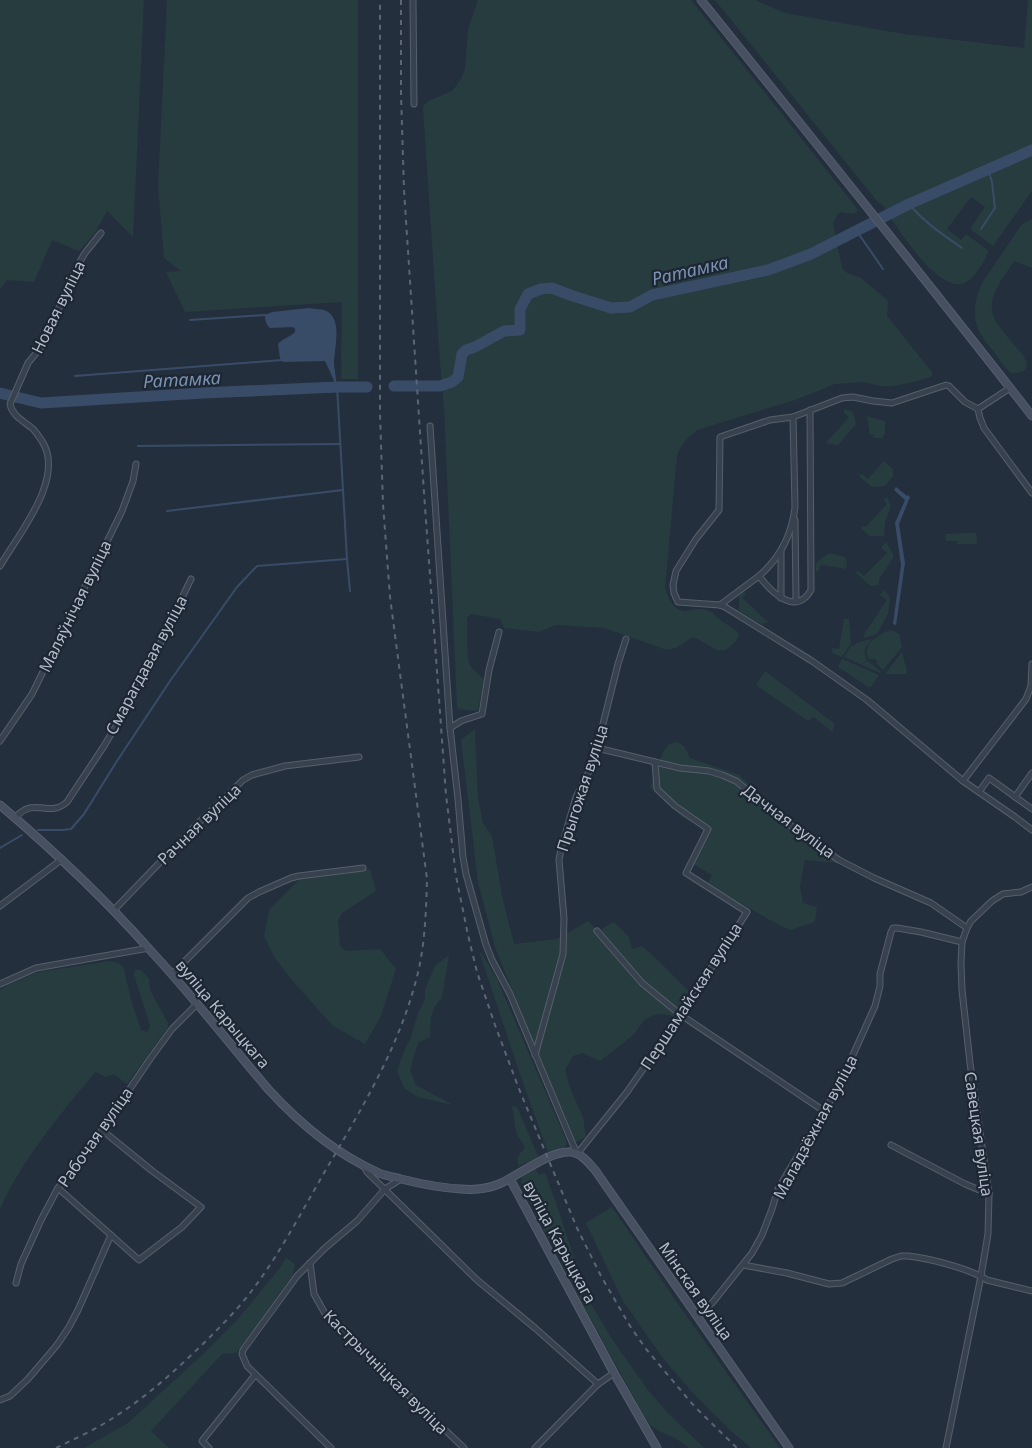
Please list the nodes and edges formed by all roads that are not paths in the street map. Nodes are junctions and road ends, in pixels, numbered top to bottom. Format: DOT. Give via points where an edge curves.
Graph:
graph roads {
  1 [pos="413,0"];
  2 [pos="701,0"];
  3 [pos="414,104"];
  4 [pos="101,233"];
  5 [pos="1010,388"];
  6 [pos="978,409"];
  7 [pos="810,410"];
  8 [pos="1032,416"];
  9 [pos="793,417"];
  10 [pos="430,426"];
  11 [pos="136,464"];
  12 [pos="1032,493"];
  13 [pos="795,507"];
  14 [pos="781,551"];
  15 [pos="0,566"];
  16 [pos="759,576"];
  17 [pos="191,579"];
  18 [pos="782,598"];
  19 [pos="796,601"];
  20 [pos="720,605"];
  21 [pos="499,632"];
  22 [pos="626,639"];
  23 [pos="1032,664"];
  24 [pos="450,728"];
  25 [pos="0,741"];
  26 [pos="598,748"];
  27 [pos="359,757"];
  28 [pos="656,762"];
  29 [pos="1032,773"];
  30 [pos="963,781"];
  31 [pos="979,792"];
  32 [pos="1015,797"];
  33 [pos="0,805"];
  34 [pos="1032,809"];
  35 [pos="14,818"];
  36 [pos="1032,830"];
  37 [pos="61,860"];
  38 [pos="362,868"];
  39 [pos="1032,887"];
  40 [pos="0,906"];
  41 [pos="113,911"];
  42 [pos="967,928"];
  43 [pos="598,931"];
  44 [pos="962,942"];
  45 [pos="149,948"];
  46 [pos="172,974"];
  47 [pos="0,984"];
  48 [pos="197,1004"];
  49 [pos="681,1015"];
  50 [pos="535,1055"];
  51 [pos="824,1111"];
  52 [pos="102,1130"];
  53 [pos="890,1145"];
  54 [pos="576,1154"];
  55 [pos="364,1165"];
  56 [pos="401,1179"];
  57 [pos="510,1179"];
  58 [pos="58,1188"];
  59 [pos="385,1189"];
  60 [pos="990,1194"];
  61 [pos="111,1235"];
  62 [pos="310,1263"];
  63 [pos="743,1265"];
  64 [pos="297,1276"];
  65 [pos="981,1276"];
  66 [pos="311,1279"];
  67 [pos="16,1283"];
  68 [pos="1032,1291"];
  69 [pos="697,1317"];
  70 [pos="614,1374"];
  71 [pos="256,1375"];
  72 [pos="598,1384"];
  73 [pos="0,1400"];
  74 [pos="209,1448"];
  75 [pos="331,1448"];
  76 [pos="464,1448"];
  77 [pos="535,1448"];
  78 [pos="657,1448"];
  79 [pos="789,1448"];
  80 [pos="946,1448"];
  1 -- 3 [label="street"];
  2 -- 5 [label="street"];
  4 -- 15 [label="street, Новая вуліца" via="75,270 46,338 28,364 10,404 13,412 42,441 48,470 34,510"];
  5 -- 6 [label="street"];
  5 -- 8 [label="street"];
  6 -- 7 [label="street" via="946,385 892,403 853,397"];
  6 -- 12 [label="street" via="984,428"];
  7 -- 9 [label="street"];
  7 -- 19 [label="street" via="812,590 804,599"];
  9 -- 13 [label="street"];
  9 -- 20 [label="street" via="770,420 720,437 719,510 676,570 672,585 678,602"];
  10 -- 24 [label="street"];
  11 -- 25 [label="street, Маляўнічая вуліца" via="118,520 32,694"];
  13 -- 14 [label="street" via="789,536"];
  13 -- 19 [label="street"];
  14 -- 16 [label="street"];
  14 -- 18 [label="street"];
  16 -- 18 [label="street"];
  16 -- 20 [label="street"];
  17 -- 35 [label="street, Смарагдавая вуліца" via="141,684 66,802 53,809 26,808"];
  18 -- 19 [label="street"];
  20 -- 30 [label="street" via="812,660 864,697"];
  21 -- 24 [label="street" via="482,714"];
  22 -- 26 [label="street, Прыгожая вуліца"];
  23 -- 30 [label="street" via="1031,686 1026,699"];
  24 -- 50 [label="street" via="466,874 486,946"];
  26 -- 28 [label="street, Дачная вуліца"];
  26 -- 50 [label="street, Прыгожая вуліца" via="576,797 561,849 563,954"];
  27 -- 41 [label="street, Рачная вуліца" via="285,766 243,780"];
  28 -- 42 [label="street, Дачная вуліца" via="709,771 736,781 839,860 931,903"];
  28 -- 49 [label="street, Першамайская вуліца" via="657,789 708,829 686,873 747,912"];
  29 -- 32 [label="street"];
  30 -- 31 [label="street"];
  31 -- 32 [label="street" via="989,778"];
  31 -- 36 [label="street"];
  32 -- 34 [label="street"];
  33 -- 35 [label="street, вуліца Карыцкага"];
  35 -- 37 [label="street, вуліца Карыцкага"];
  37 -- 40 [label="street"];
  37 -- 41 [label="street, вуліца Карыцкага"];
  38 -- 46 [label="street" via="290,878 259,892 240,906"];
  39 -- 42 [label="street, Савецкая вуліца" via="996,897"];
  41 -- 45 [label="street, вуліца Карыцкага"];
  42 -- 44 [label="street, Савецкая вуліца"];
  43 -- 49 [label="street" via="642,983"];
  44 -- 51 [label="street, Маладзёжная вуліца" via="893,928 875,1006 839,1086"];
  44 -- 60 [label="street, Савецкая вуліца" via="962,981 970,1062"];
  45 -- 46 [label="street, вуліца Карыцкага"];
  45 -- 47 [label="street" via="36,968"];
  46 -- 48 [label="street, вуліца Карыцкага"];
  48 -- 52 [label="street, Рабочая вуліца" via="172,1029"];
  48 -- 55 [label="street, вуліца Карыцкага" via="284,1106 336,1149"];
  49 -- 51 [label="street"];
  49 -- 54 [label="street, Першамайская вуліца" via="627,1092"];
  50 -- 54 [label="street"];
  51 -- 63 [label="street, Маладзёжная вуліца" via="778,1188 762,1235"];
  52 -- 58 [label="street, Рабочая вуліца"];
  52 -- 61 [label="street" via="201,1207 182,1227 139,1260"];
  53 -- 60 [label="street"];
  54 -- 57 [label="street" via="571,1152 547,1158"];
  54 -- 69 [label="street, Мінская вуліца" via="595,1170"];
  55 -- 56 [label="street, вуліца Карыцкага" via="380,1174"];
  55 -- 59 [label="street, вуліца Карыцкага"];
  56 -- 57 [label="street, вуліца Карыцкага" via="461,1189 490,1187"];
  56 -- 59 [label="street"];
  57 -- 70 [label="street, вуліца Карыцкага"];
  58 -- 61 [label="street"];
  58 -- 67 [label="street, Рабочая вуліца" via="21,1264"];
  59 -- 62 [label="street" via="358,1221"];
  59 -- 72 [label="street, вуліца Карыцкага" via="477,1280"];
  60 -- 65 [label="street, Савецкая вуліца"];
  61 -- 73 [label="street" via="69,1327 57,1345 28,1379 10,1396"];
  62 -- 64 [label="street"];
  62 -- 66 [label="street, Кастрычніцкая вуліца"];
  63 -- 65 [label="street" via="836,1284 892,1259 908,1256"];
  63 -- 69 [label="street, Маладзёжная вуліца"];
  64 -- 66 [label="street"];
  64 -- 71 [label="street" via="243,1350 247,1366"];
  65 -- 68 [label="street"];
  65 -- 80 [label="street, Савецкая вуліца"];
  66 -- 76 [label="street, Кастрычніцкая вуліца" via="314,1294 331,1321"];
  69 -- 79 [label="street, Мінская вуліца"];
  70 -- 72 [label="street"];
  70 -- 78 [label="street, вуліца Карыцкага"];
  71 -- 74 [label="street" via="202,1441"];
  71 -- 75 [label="street"];
  72 -- 77 [label="street"];
}
